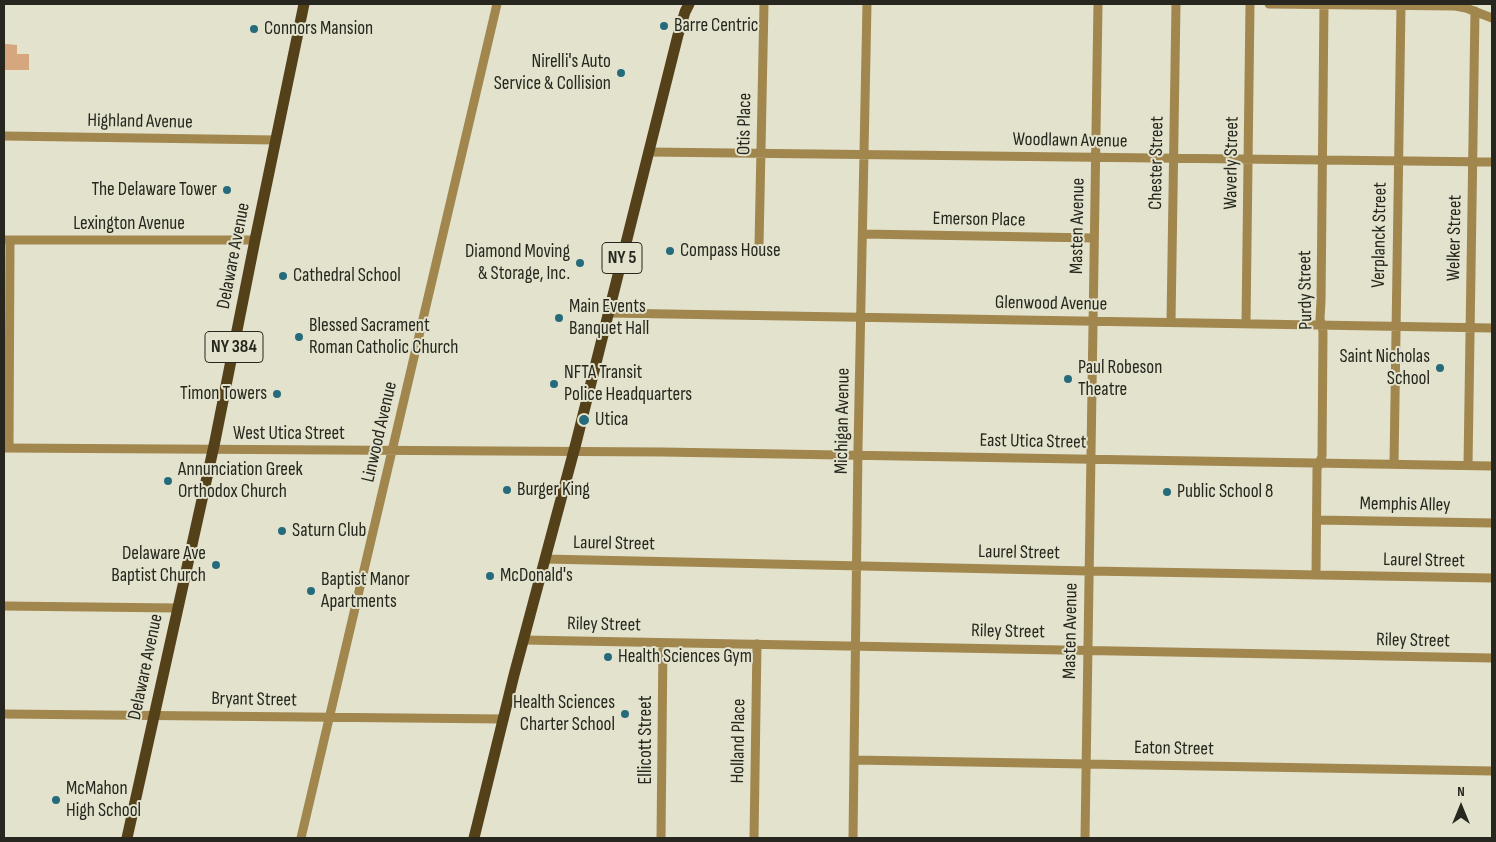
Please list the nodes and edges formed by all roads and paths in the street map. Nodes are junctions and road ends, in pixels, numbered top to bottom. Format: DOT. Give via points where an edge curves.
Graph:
graph roads {
  1 [pos="304,4"];
  2 [pos="497,4"];
  3 [pos="689,4"];
  4 [pos="764,4"];
  5 [pos="867,4"];
  6 [pos="1098,4"];
  7 [pos="1176,4"];
  8 [pos="1250,4"];
  9 [pos="1269,4"];
  10 [pos="1324,4"];
  11 [pos="1401,5"];
  12 [pos="1455,5"];
  13 [pos="1475,11"];
  14 [pos="1492,18"];
  15 [pos="4,136"];
  16 [pos="276,140"];
  17 [pos="648,152"];
  18 [pos="760,154"];
  19 [pos="864,154"];
  20 [pos="1096,158"];
  21 [pos="1173,158"];
  22 [pos="1248,160"];
  23 [pos="1323,160"];
  24 [pos="1398,161"];
  25 [pos="1472,162"];
  26 [pos="1492,162"];
  27 [pos="863,234"];
  28 [pos="1094,238"];
  29 [pos="7,240"];
  30 [pos="255,240"];
  31 [pos="759,245"];
  32 [pos="609,313"];
  33 [pos="861,317"];
  34 [pos="1093,321"];
  35 [pos="1171,322"];
  36 [pos="1246,324"];
  37 [pos="1322,325"];
  38 [pos="1396,326"];
  39 [pos="1470,328"];
  40 [pos="1492,328"];
  41 [pos="7,345"];
  42 [pos="6,448"];
  43 [pos="214,450"];
  44 [pos="392,451"];
  45 [pos="574,452"];
  46 [pos="859,455"];
  47 [pos="1091,460"];
  48 [pos="1319,464"];
  49 [pos="1394,464"];
  50 [pos="1468,465"];
  51 [pos="1492,466"];
  52 [pos="1317,520"];
  53 [pos="1492,523"];
  54 [pos="545,559"];
  55 [pos="857,566"];
  56 [pos="1089,571"];
  57 [pos="1316,575"];
  58 [pos="1492,578"];
  59 [pos="4,606"];
  60 [pos="177,608"];
  61 [pos="524,640"];
  62 [pos="663,643"];
  63 [pos="757,644"];
  64 [pos="856,646"];
  65 [pos="1087,650"];
  66 [pos="1492,658"];
  67 [pos="4,714"];
  68 [pos="154,715"];
  69 [pos="328,717"];
  70 [pos="504,719"];
  71 [pos="854,760"];
  72 [pos="1086,764"];
  73 [pos="1492,771"];
  74 [pos="127,838"];
  75 [pos="301,838"];
  76 [pos="474,838"];
  77 [pos="661,838"];
  78 [pos="754,838"];
  79 [pos="853,838"];
  80 [pos="1085,838"];
  1 -- 16 [label="main road, Delaware Avenue / NY 384"];
  2 -- 44 [label="street, Linwood Avenue"];
  3 -- 17 [label="main road, NY 5"];
  4 -- 18 [label="street, Otis Place"];
  5 -- 19 [label="street, Michigan Avenue"];
  6 -- 20 [label="street, Masten Avenue"];
  7 -- 21 [label="street, Chester Street"];
  8 -- 22 [label="street, Waverly Street"];
  9 -- 10 [label="street"];
  10 -- 11 [label="street"];
  10 -- 23 [label="street, Purdy Street"];
  11 -- 12 [label="street"];
  11 -- 24 [label="street, Verplanck Street"];
  12 -- 13 [label="street"];
  13 -- 14 [label="street"];
  13 -- 25 [label="street, Welker Street"];
  15 -- 16 [label="street, Highland Avenue"];
  16 -- 30 [label="main road, Delaware Avenue / NY 384"];
  17 -- 18 [label="street, Woodlawn Avenue"];
  17 -- 32 [label="main road, NY 5"];
  18 -- 19 [label="street, Woodlawn Avenue"];
  18 -- 31 [label="street, Otis Place"];
  19 -- 20 [label="street, Woodlawn Avenue"];
  19 -- 27 [label="street, Michigan Avenue"];
  20 -- 21 [label="street, Woodlawn Avenue"];
  20 -- 28 [label="street, Masten Avenue"];
  21 -- 22 [label="street, Woodlawn Avenue"];
  21 -- 35 [label="street, Chester Street"];
  22 -- 23 [label="street, Woodlawn Avenue"];
  22 -- 36 [label="street, Waverly Street"];
  23 -- 24 [label="street, Woodlawn Avenue"];
  23 -- 37 [label="street, Purdy Street"];
  24 -- 25 [label="street, Woodlawn Avenue"];
  24 -- 38 [label="street, Verplanck Street"];
  25 -- 26 [label="street, Woodlawn Avenue"];
  25 -- 39 [label="street, Welker Street"];
  27 -- 28 [label="street, Emerson Place"];
  27 -- 33 [label="street, Michigan Avenue"];
  28 -- 34 [label="street, Masten Avenue"];
  29 -- 30 [label="street, Lexington Avenue"];
  29 -- 41 [label="street"];
  30 -- 43 [label="main road, Delaware Avenue / NY 384"];
  32 -- 33 [label="street, Glenwood Avenue"];
  32 -- 45 [label="main road, NY 5"];
  33 -- 34 [label="street, Glenwood Avenue"];
  33 -- 46 [label="street, Michigan Avenue"];
  34 -- 35 [label="street, Glenwood Avenue"];
  34 -- 47 [label="street, Masten Avenue"];
  35 -- 36 [label="street, Glenwood Avenue"];
  36 -- 37 [label="street, Glenwood Avenue"];
  37 -- 38 [label="street, Glenwood Avenue"];
  37 -- 48 [label="street, Purdy Street" via="1322,456"];
  38 -- 39 [label="street, Glenwood Avenue"];
  38 -- 49 [label="street, Verplanck Street"];
  39 -- 40 [label="street, Glenwood Avenue"];
  39 -- 50 [label="street, Welker Street"];
  41 -- 42 [label="street"];
  42 -- 43 [label="street, West Utica Street"];
  43 -- 44 [label="street, West Utica Street"];
  43 -- 60 [label="main road, Delaware Avenue / NY 384"];
  44 -- 45 [label="street, West Utica Street"];
  44 -- 69 [label="street, Linwood Avenue"];
  45 -- 46 [label="street, East Utica Street"];
  45 -- 54 [label="main road, NY 5"];
  46 -- 47 [label="street, East Utica Street"];
  46 -- 55 [label="street, Michigan Avenue"];
  47 -- 48 [label="street, East Utica Street"];
  47 -- 56 [label="street, Masten Avenue"];
  48 -- 49 [label="street, East Utica Street"];
  48 -- 52 [label="street, Purdy Street"];
  49 -- 50 [label="street, East Utica Street"];
  50 -- 51 [label="street, East Utica Street"];
  52 -- 53 [label="street, Memphis Alley"];
  52 -- 57 [label="street, Purdy Street"];
  54 -- 55 [label="street, Laurel Street"];
  54 -- 61 [label="main road, NY 5"];
  55 -- 56 [label="street, Laurel Street"];
  55 -- 64 [label="street, Michigan Avenue"];
  56 -- 57 [label="street, Laurel Street"];
  56 -- 65 [label="street, Masten Avenue"];
  57 -- 58 [label="street, Laurel Street"];
  59 -- 60 [label="street"];
  60 -- 68 [label="main road, Delaware Avenue / NY 384"];
  61 -- 62 [label="street, Riley Street"];
  61 -- 70 [label="main road, NY 5"];
  62 -- 63 [label="street, Riley Street"];
  62 -- 77 [label="street, Ellicott Street"];
  63 -- 64 [label="street, Riley Street"];
  63 -- 78 [label="street, Holland Place"];
  64 -- 65 [label="street, Riley Street"];
  64 -- 71 [label="street, Michigan Avenue"];
  65 -- 66 [label="street, Riley Street"];
  65 -- 72 [label="street, Masten Avenue"];
  67 -- 68 [label="street, Bryant Street"];
  68 -- 69 [label="street, Bryant Street"];
  68 -- 74 [label="main road, Delaware Avenue / NY 384"];
  69 -- 70 [label="street, Bryant Street"];
  69 -- 75 [label="street, Linwood Avenue"];
  70 -- 76 [label="main road, NY 5"];
  71 -- 72 [label="street, Eaton Street"];
  71 -- 79 [label="street, Michigan Avenue"];
  72 -- 73 [label="street, Eaton Street"];
  72 -- 80 [label="street, Masten Avenue"];
}
